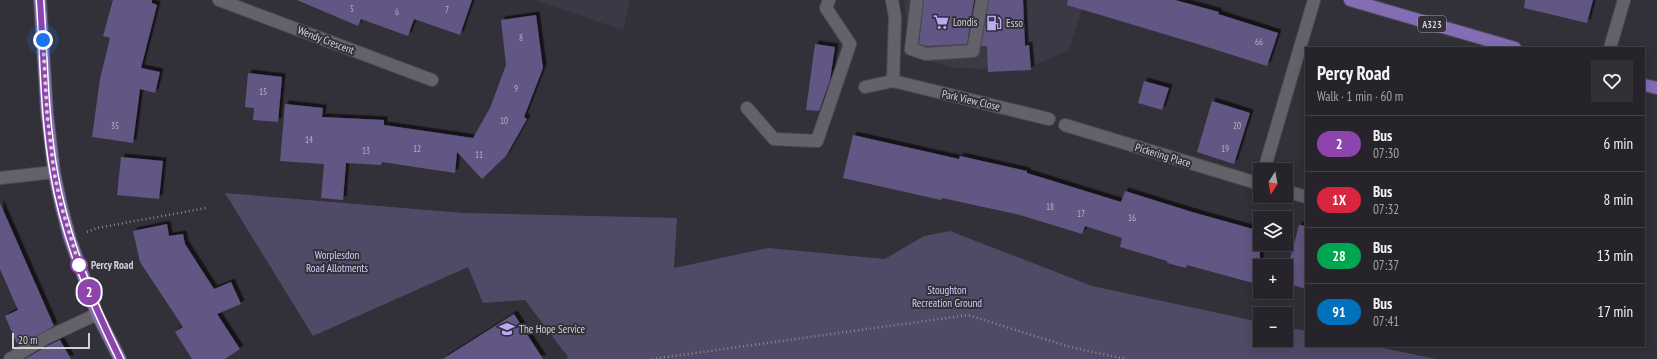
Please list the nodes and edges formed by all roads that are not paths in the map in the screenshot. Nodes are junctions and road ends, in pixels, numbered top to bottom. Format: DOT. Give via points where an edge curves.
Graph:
graph roads {
  1 [pos="40,0"];
  2 [pos="220,0"];
  3 [pos="829,0"];
  4 [pos="892,0"];
  5 [pos="917,0"];
  6 [pos="982,0"];
  7 [pos="1314,0"];
  8 [pos="1350,0"];
  9 [pos="1624,0"];
  10 [pos="1512,47"];
  11 [pos="1610,47"];
  12 [pos="432,80"];
  13 [pos="893,81"];
  14 [pos="1645,85"];
  15 [pos="865,86"];
  16 [pos="1657,88"];
  17 [pos="747,108"];
  18 [pos="1050,119"];
  19 [pos="1065,125"];
  20 [pos="1266,163"];
  21 [pos="54,172"];
  22 [pos="0,178"];
  23 [pos="1253,182"];
  24 [pos="1293,193"];
  25 [pos="1305,197"];
  26 [pos="97,314"];
  27 [pos="10,359"];
  28 [pos="120,359"];
  1 -- 21 [label="main road" via="47,113"];
  2 -- 12 [label="street, Wendy Crescent"];
  3 -- 17 [label="street" via="826,8 850,44 817,141 774,138"];
  4 -- 13 [label="street" via="895,18"];
  5 -- 6 [label="street" via="911,49 926,54 973,51"];
  7 -- 20 [label="street"];
  8 -- 10 [label="main road, A323"];
  9 -- 11 [label="street"];
  13 -- 15 [label="street, Park View Close"];
  13 -- 18 [label="street, Park View Close"];
  14 -- 16 [label="main road"];
  19 -- 23 [label="street, Pickering Place"];
  21 -- 22 [label="street"];
  21 -- 26 [label="main road" via="70,239"];
  24 -- 25 [label="street"];
  26 -- 27 [label="street" via="46,338"];
  26 -- 28 [label="main road"];
}
